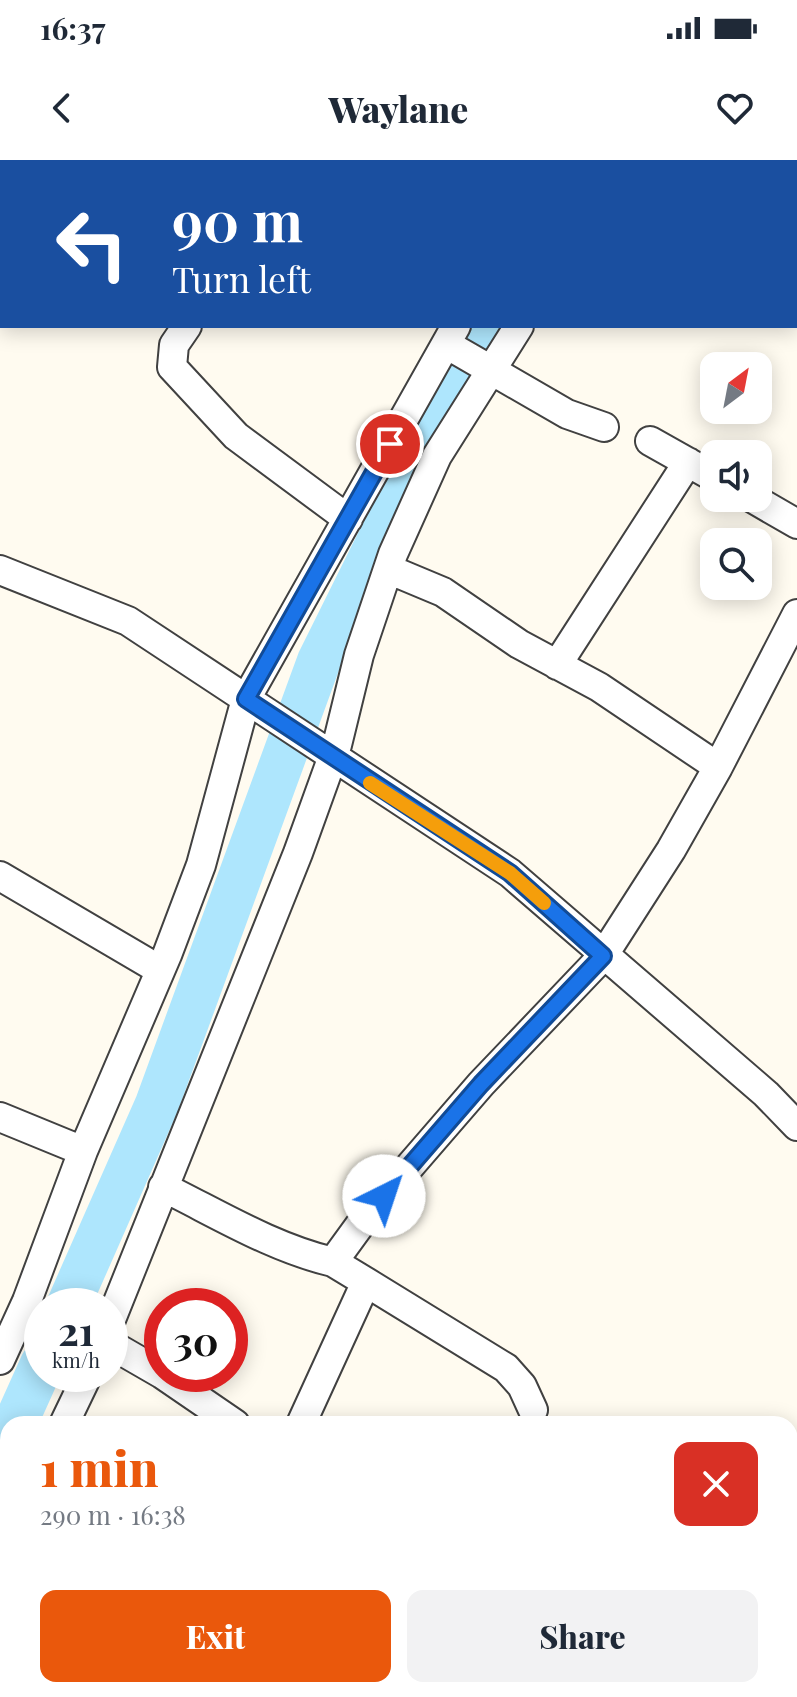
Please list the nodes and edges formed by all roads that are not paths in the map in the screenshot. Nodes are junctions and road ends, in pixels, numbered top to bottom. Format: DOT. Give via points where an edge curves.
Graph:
graph roads {
  1 [pos="186,328"];
  2 [pos="517,328"];
  3 [pos="452,339"];
  4 [pos="485,367"];
  5 [pos="604,427"];
  6 [pos="650,441"];
  7 [pos="688,462"];
  8 [pos="700,469"];
  9 [pos="772,510"];
  10 [pos="348,519"];
  11 [pos="797,524"];
  12 [pos="388,569"];
  13 [pos="2,575"];
  14 [pos="794,626"];
  15 [pos="557,665"];
  16 [pos="256,706"];
  17 [pos="332,756"];
  18 [pos="718,767"];
  19 [pos="0,876"];
  20 [pos="603,956"];
  21 [pos="160,970"];
  22 [pos="0,1117"];
  23 [pos="797,1126"];
  24 [pos="83,1151"];
  25 [pos="163,1187"];
  26 [pos="333,1262"];
  27 [pos="366,1282"];
  28 [pos="42,1288"];
  29 [pos="123,1288"];
  30 [pos="24,1324"];
  31 [pos="128,1354"];
  32 [pos="0,1360"];
  33 [pos="79,1392"];
  34 [pos="533,1410"];
  35 [pos="68,1416"];
  36 [pos="219,1416"];
  37 [pos="305,1416"];
  1 -- 10 [label="street" via="174,345 172,367 236,436"];
  2 -- 4 [label="street"];
  3 -- 4 [label="street"];
  3 -- 10 [label="street"];
  4 -- 5 [label="street" via="567,414"];
  4 -- 12 [label="street" via="437,456"];
  6 -- 7 [label="street"];
  7 -- 8 [label="street"];
  7 -- 15 [label="street"];
  9 -- 11 [label="street"];
  10 -- 16 [label="street"];
  12 -- 15 [label="street" via="443,592"];
  12 -- 17 [label="street"];
  13 -- 16 [label="street" via="128,621"];
  14 -- 18 [label="street"];
  15 -- 18 [label="street"];
  16 -- 17 [label="street"];
  16 -- 21 [label="street"];
  17 -- 20 [label="street" via="510,873"];
  17 -- 25 [label="street"];
  18 -- 20 [label="street"];
  19 -- 21 [label="street"];
  20 -- 23 [label="street"];
  20 -- 26 [label="street" via="481,1084"];
  21 -- 24 [label="street"];
  22 -- 24 [label="street"];
  24 -- 28 [label="street"];
  25 -- 26 [label="street" via="264,1238"];
  25 -- 29 [label="street"];
  26 -- 27 [label="street"];
  27 -- 34 [label="street" via="506,1368"];
  27 -- 37 [label="street"];
  30 -- 32 [label="street"];
  31 -- 36 [label="street"];
  33 -- 35 [label="street"];
}
